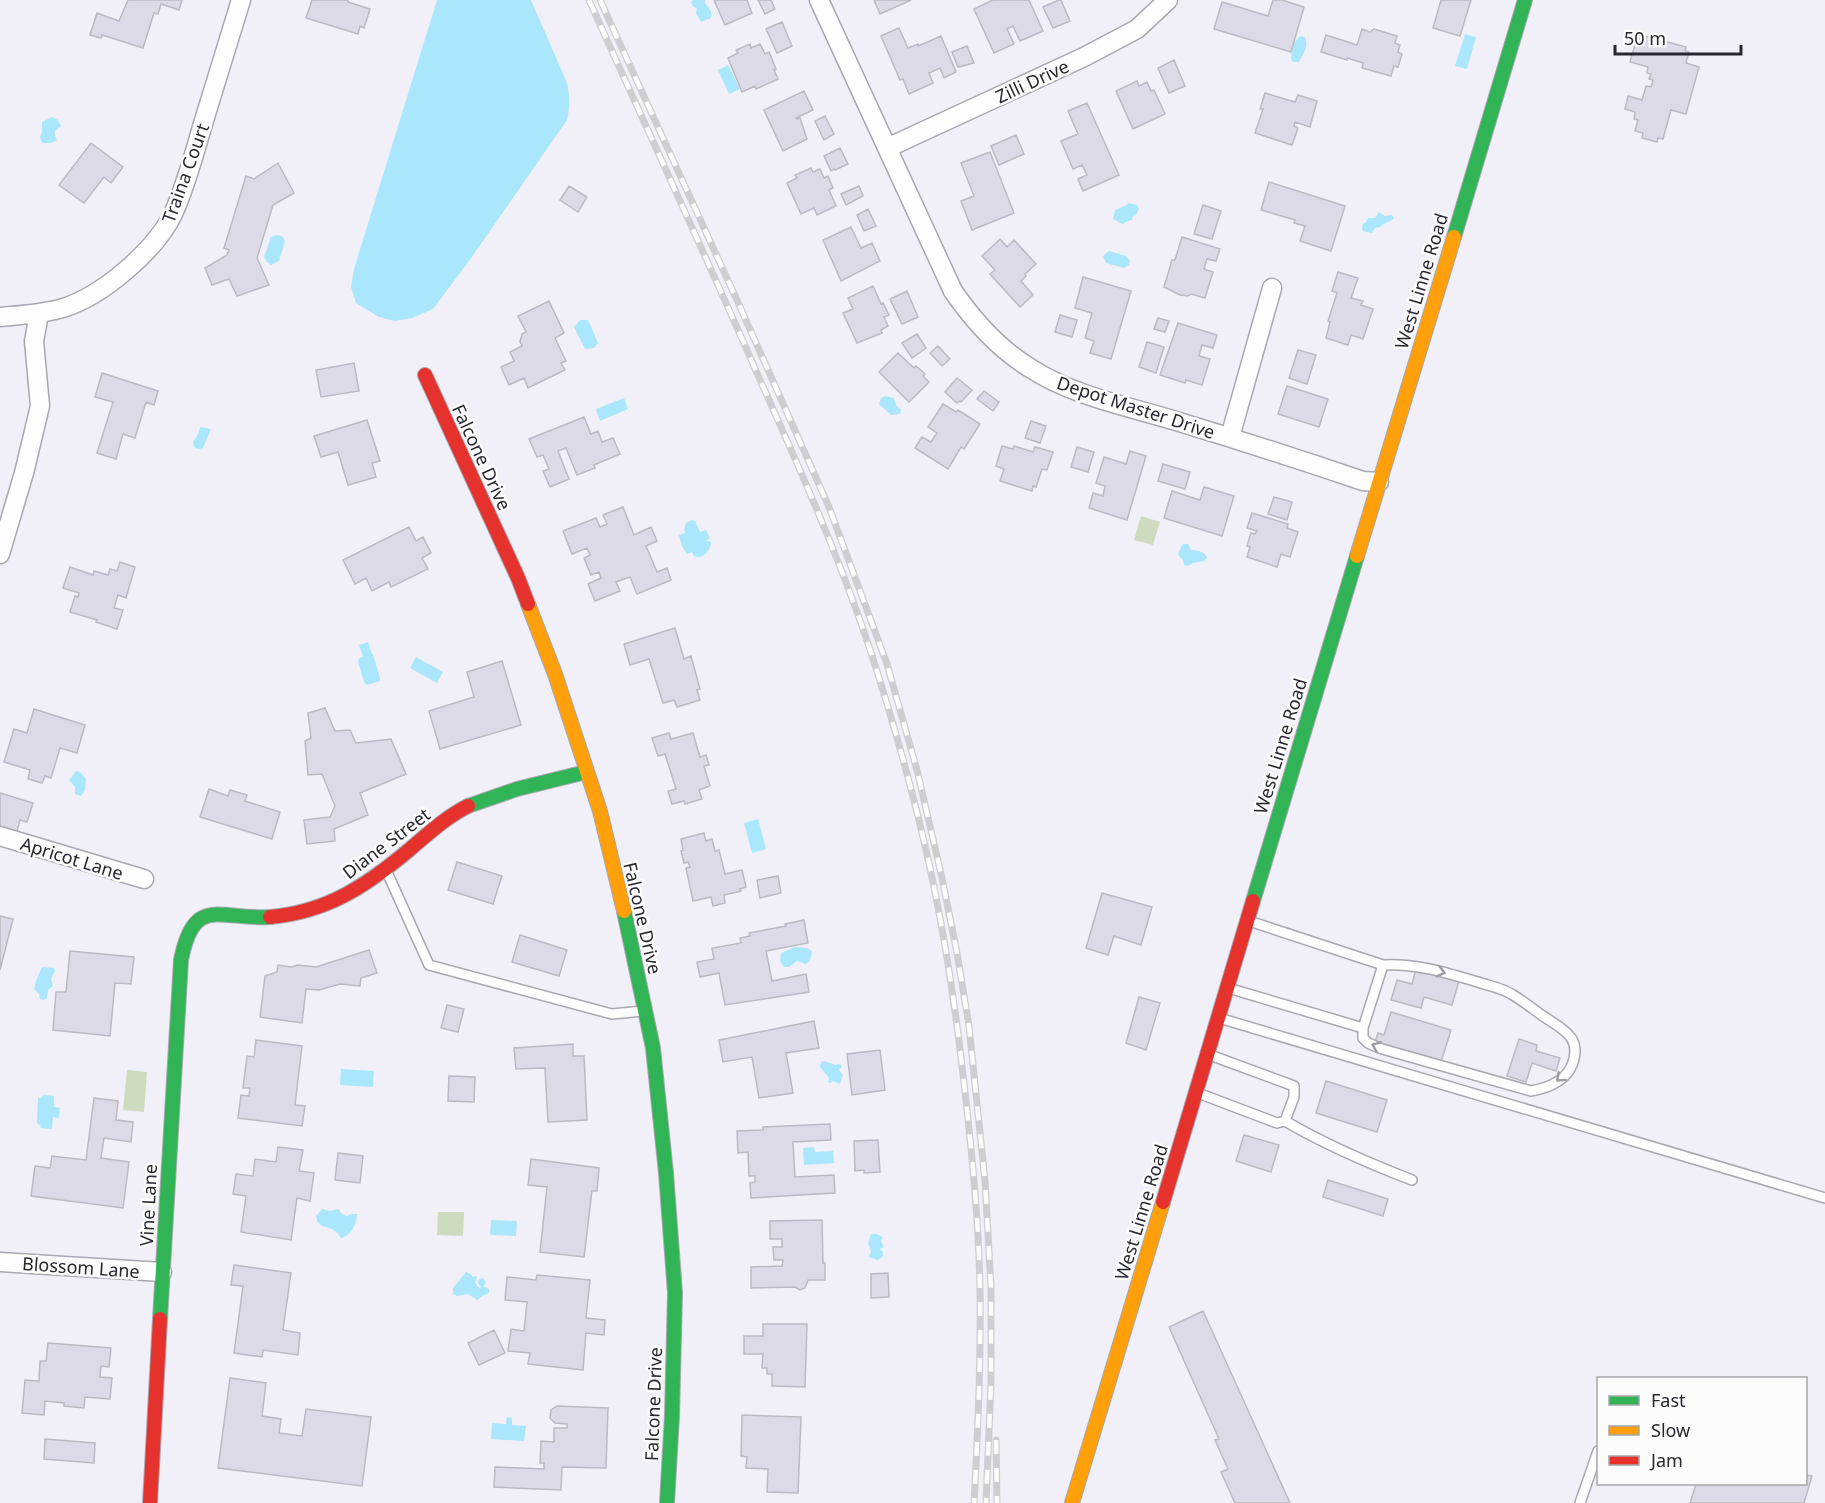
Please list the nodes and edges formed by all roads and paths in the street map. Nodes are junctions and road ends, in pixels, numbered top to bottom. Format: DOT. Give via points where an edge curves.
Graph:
graph roads {
  1 [pos="241,0"];
  2 [pos="819,0"];
  3 [pos="1168,0"];
  4 [pos="1525,0"];
  5 [pos="887,148"];
  6 [pos="1272,288"];
  7 [pos="39,314"];
  8 [pos="0,317"];
  9 [pos="425,375"];
  10 [pos="1230,437"];
  11 [pos="1379,482"];
  12 [pos="0,554"];
  13 [pos="586,772"];
  14 [pos="0,836"];
  15 [pos="385,868"];
  16 [pos="144,879"];
  17 [pos="203,916"];
  18 [pos="1246,920"];
  19 [pos="1383,965"];
  20 [pos="1226,987"];
  21 [pos="645,1010"];
  22 [pos="1217,1017"];
  23 [pos="1363,1028"];
  24 [pos="1206,1054"];
  25 [pos="1196,1092"];
  26 [pos="1285,1121"];
  27 [pos="1412,1180"];
  28 [pos="1825,1198"];
  29 [pos="0,1262"];
  30 [pos="162,1272"];
  31 [pos="1597,1456"];
  32 [pos="150,1503"];
  33 [pos="667,1503"];
  34 [pos="1072,1503"];
  35 [pos="1580,1503"];
  1 -- 7 [label="street, Traina Court" via="196,148 173,214 162,233 119,276 65,308"];
  2 -- 5 [label="street, Depot Master Drive"];
  3 -- 5 [label="street, Zilli Drive" via="1137,29"];
  4 -- 11 [label="street, West Linne Road"];
  5 -- 10 [label="street, Depot Master Drive" via="953,291 995,340 1029,368 1070,389"];
  6 -- 10 [label="street"];
  7 -- 8 [label="street, Traina Court"];
  7 -- 12 [label="street" via="34,341 40,406"];
  9 -- 13 [label="street, Falcone Drive" via="518,578 555,674"];
  10 -- 11 [label="street, Depot Master Drive" via="1363,481"];
  11 -- 18 [label="street, West Linne Road"];
  13 -- 15 [label="street, Diane Street" via="490,797 454,814"];
  13 -- 21 [label="street, Falcone Drive" via="600,812"];
  14 -- 16 [label="street, Apricot Lane"];
  15 -- 17 [label="street, Diane Street" via="330,904 293,915"];
  15 -- 21 [label="lane" via="429,965 612,1014"];
  17 -- 30 [label="street, Vine Lane" via="186,939 181,960"];
  18 -- 19 [label="lane"];
  18 -- 20 [label="street, West Linne Road"];
  19 -- 23 [label="lane"];
  19 -- 23 [label="lane, one-way" via="1435,970 1512,994 1575,1041 1572,1065 1549,1088 1532,1090 1368,1043 1363,1038"];
  20 -- 22 [label="street, West Linne Road"];
  20 -- 23 [label="lane"];
  21 -- 33 [label="street, Falcone Drive" via="653,1048 675,1293"];
  22 -- 24 [label="street, West Linne Road"];
  22 -- 28 [label="lane"];
  24 -- 25 [label="street, West Linne Road"];
  24 -- 26 [label="lane" via="1294,1086"];
  25 -- 26 [label="lane" via="1277,1123"];
  25 -- 34 [label="street, West Linne Road"];
  26 -- 27 [label="lane" via="1323,1143"];
  29 -- 30 [label="street, Blossom Lane"];
  30 -- 32 [label="street, Vine Lane"];
  31 -- 35 [label="lane"];
}
